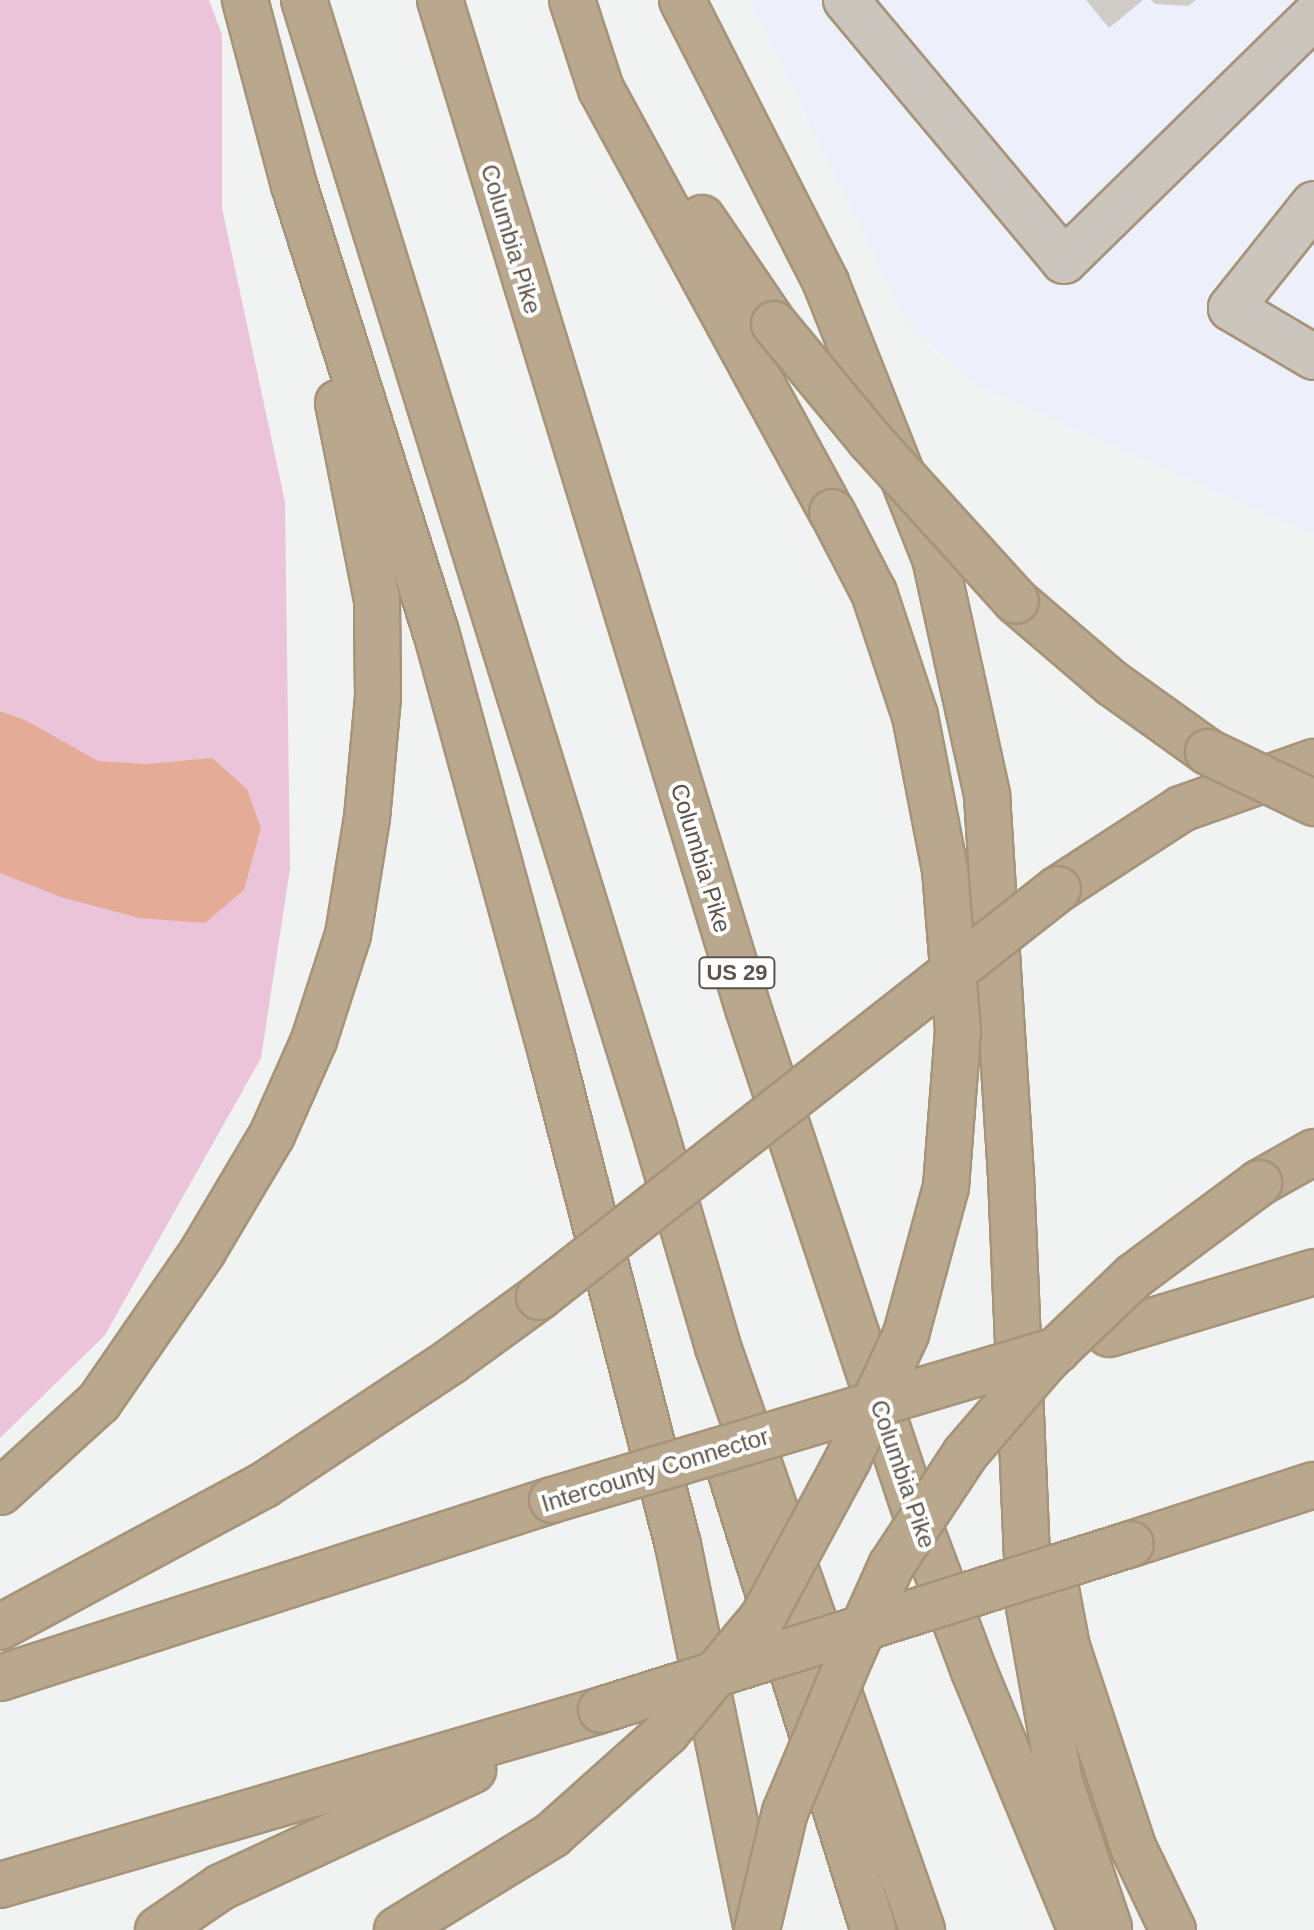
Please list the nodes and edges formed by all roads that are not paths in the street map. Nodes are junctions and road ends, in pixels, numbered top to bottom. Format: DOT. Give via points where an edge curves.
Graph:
graph roads {
  1 [pos="245,0"];
  2 [pos="304,0"];
  3 [pos="440,0"];
  4 [pos="682,0"];
  5 [pos="846,0"];
  6 [pos="576,11"];
  7 [pos="1314,16"];
  8 [pos="294,185"];
  9 [pos="1314,204"];
  10 [pos="1314,357"];
  11 [pos="1314,762"];
  12 [pos="1314,803"];
  13 [pos="654,1128"];
  14 [pos="1314,1152"];
  15 [pos="1314,1272"];
  16 [pos="1023,1421"];
  17 [pos="1314,1485"];
  18 [pos="0,1492"];
  19 [pos="1314,1497"];
  20 [pos="1261,1503"];
  21 [pos="0,1627"];
  22 [pos="0,1678"];
  23 [pos="601,1710"];
  24 [pos="0,1885"];
  25 [pos="158,1930"];
  26 [pos="397,1930"];
  27 [pos="757,1930"];
  28 [pos="873,1930"];
  29 [pos="922,1930"];
  30 [pos="1081,1930"];
  31 [pos="1110,1930"];
  32 [pos="1173,1930"];
  1 -- 8 [label="highway"];
  2 -- 13 [label="highway"];
  3 -- 30 [label="highway, Columbia Pike / US 29" via="738,978 822,1233 922,1532"];
  4 -- 16 [label="highway" via="826,283 935,558 987,795"];
  5 -- 7 [label="lane" via="1064,261"];
  6 -- 12 [label="highway, bridge" via="721,249 774,324 870,440 1016,601 1113,684 1208,752"];
  6 -- 26 [label="highway, bridge" via="601,89 874,593 915,716 945,870 958,1031 946,1187 906,1334 848,1459 763,1617 667,1732 552,1835"];
  8 -- 18 [label="highway" via="377,600 378,697 367,818 348,935 314,1040 272,1135 203,1251 99,1402"];
  8 -- 27 [label="highway" via="436,632 552,1056 678,1545"];
  9 -- 10 [label="lane" via="1231,308"];
  11 -- 21 [label="highway, bridge" via="1181,809 1058,889 451,1361 264,1485"];
  13 -- 28 [label="highway" via="662,1257"];
  13 -- 29 [label="highway" via="718,1347"];
  14 -- 27 [label="highway, bridge" via="1259,1183 1134,1276 1045,1361 965,1454 891,1566 857,1642 785,1812"];
  15 -- 22 [label="highway, Intercounty Connector, bridge" via="552,1500"];
  16 -- 31 [label="highway" via="1032,1622 1060,1782"];
  16 -- 32 [label="highway" via="1067,1647 1134,1849"];
  17 -- 20 [label="highway"];
  19 -- 20 [label="highway"];
  20 -- 23 [label="highway, bridge"];
  23 -- 24 [label="highway"];
  23 -- 25 [label="highway" via="221,1887"];
}
